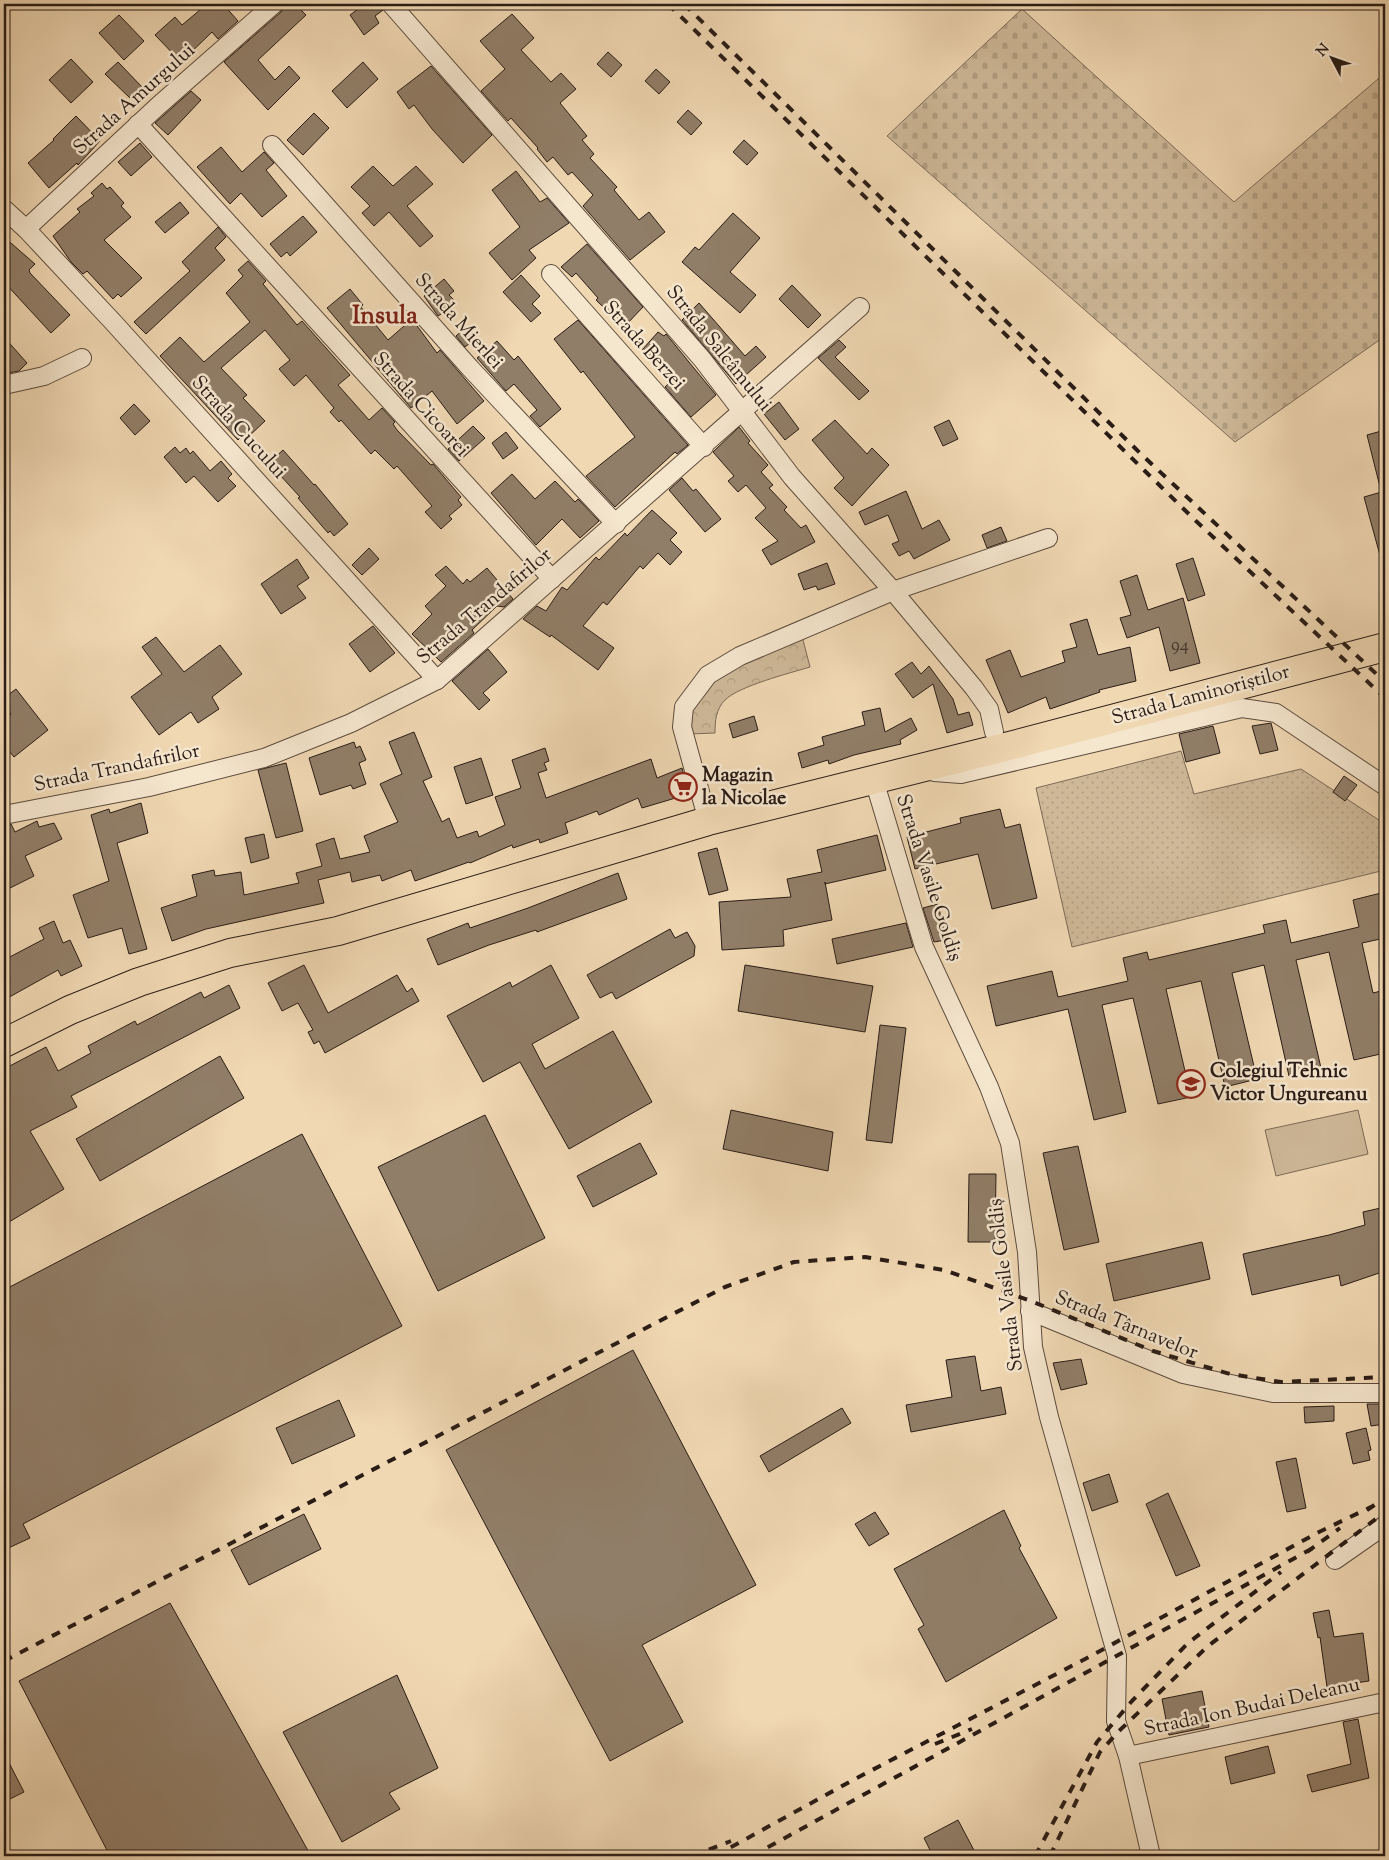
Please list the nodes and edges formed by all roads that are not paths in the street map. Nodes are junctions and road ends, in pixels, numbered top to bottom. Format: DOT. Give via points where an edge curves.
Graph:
graph roads {
  1 [pos="274,4"];
  2 [pos="391,4"];
  3 [pos="138,124"];
  4 [pos="272,145"];
  5 [pos="4,209"];
  6 [pos="26,229"];
  7 [pos="551,274"];
  8 [pos="860,307"];
  9 [pos="82,358"];
  10 [pos="4,385"];
  11 [pos="744,411"];
  12 [pos="704,446"];
  13 [pos="616,524"];
  14 [pos="1048,538"];
  15 [pos="552,579"];
  16 [pos="893,590"];
  17 [pos="1385,647"];
  18 [pos="437,680"];
  19 [pos="1005,738"];
  20 [pos="925,767"];
  21 [pos="874,780"];
  22 [pos="1385,786"];
  23 [pos="4,815"];
  24 [pos="708,821"];
  25 [pos="4,1043"];
  26 [pos="1030,1311"];
  27 [pos="1385,1393"];
  28 [pos="1385,1525"];
  29 [pos="1335,1560"];
  30 [pos="1385,1702"];
  31 [pos="1128,1756"];
  32 [pos="1151,1856"];
  1 -- 3 [label="street, Strada Amurgului"];
  2 -- 11 [label="street, Strada Salcâmului" via="696,351"];
  3 -- 6 [label="street, Strada Amurgului"];
  3 -- 15 [label="street, Strada Cicoarei"];
  4 -- 13 [label="street, Strada Mierlei" via="470,368"];
  5 -- 6 [label="street, Strada Cucului"];
  6 -- 18 [label="street, Strada Cucului"];
  7 -- 12 [label="street, Strada Berzei"];
  8 -- 11 [label="street, Strada Trandafirilor"];
  9 -- 10 [label="street" via="44,376"];
  11 -- 12 [label="street, Strada Trandafirilor"];
  11 -- 16 [label="street, Strada Salcâmului" via="792,477"];
  12 -- 13 [label="street, Strada Trandafirilor"];
  13 -- 15 [label="street, Strada Trandafirilor"];
  14 -- 16 [label="street"];
  15 -- 18 [label="street, Strada Trandafirilor"];
  16 -- 19 [label="street, Strada Salcâmului" via="989,709"];
  16 -- 24 [label="street" via="740,656 708,675 684,707 682,728"];
  17 -- 19 [label="main road, Strada Laminoriștilor"];
  18 -- 23 [label="street, Strada Trandafirilor" via="351,723 264,758 149,787"];
  19 -- 20 [label="main road, Strada Laminoriștilor"];
  20 -- 21 [label="main road, Strada Laminoriștilor"];
  20 -- 22 [label="street" via="943,774 961,774 1242,708 1276,713"];
  21 -- 24 [label="main road, Strada Laminoriștilor"];
  21 -- 26 [label="street, Strada Vasile Goldiș" via="924,946 990,1087 1010,1143 1027,1252"];
  24 -- 25 [label="main road, Strada Laminoriștilor" via="338,931 230,953 139,982 70,1010"];
  26 -- 27 [label="street, Strada Târnavelor" via="1183,1374 1273,1393"];
  26 -- 31 [label="street, Strada Vasile Goldiș" via="1033,1347 1049,1417 1117,1656 1116,1721"];
  28 -- 29 [label="street"];
  30 -- 31 [label="street, Strada Ion Budai Deleanu"];
  31 -- 32 [label="street, Strada Vasile Goldiș"];
}
